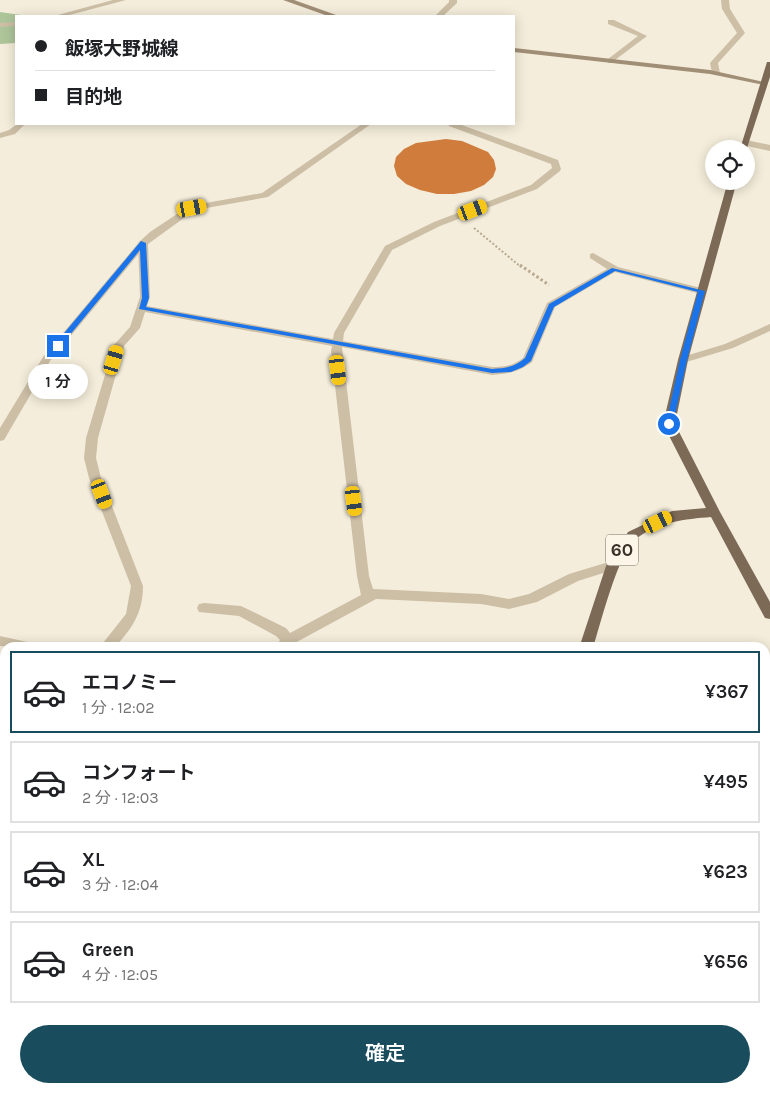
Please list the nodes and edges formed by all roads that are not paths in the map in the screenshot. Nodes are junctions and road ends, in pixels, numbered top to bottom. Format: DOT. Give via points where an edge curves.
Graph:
graph roads {
  1 [pos="122,0"];
  2 [pos="287,0"];
  3 [pos="453,0"];
  4 [pos="725,0"];
  5 [pos="62,15"];
  6 [pos="332,15"];
  7 [pos="440,15"];
  8 [pos="611,22"];
  9 [pos="15,24"];
  10 [pos="0,25"];
  11 [pos="515,50"];
  12 [pos="611,61"];
  13 [pos="770,64"];
  14 [pos="716,73"];
  15 [pos="764,83"];
  16 [pos="20,125"];
  17 [pos="366,125"];
  18 [pos="455,125"];
  19 [pos="0,136"];
  20 [pos="747,140"];
  21 [pos="755,147"];
  22 [pos="770,148"];
  23 [pos="730,190"];
  24 [pos="143,243"];
  25 [pos="593,256"];
  26 [pos="614,269"];
  27 [pos="701,291"];
  28 [pos="142,308"];
  29 [pos="770,327"];
  30 [pos="337,343"];
  31 [pos="683,360"];
  32 [pos="0,436"];
  33 [pos="714,512"];
  34 [pos="612,566"];
  35 [pos="368,597"];
  36 [pos="204,608"];
  37 [pos="770,614"];
  38 [pos="111,642"];
  39 [pos="284,642"];
  40 [pos="288,642"];
  41 [pos="588,642"];
  1 -- 5 [label="street"];
  2 -- 6 [label="street"];
  3 -- 7 [label="street"];
  4 -- 14 [label="street" via="726,8 741,34 714,63"];
  8 -- 12 [label="street" via="643,36"];
  9 -- 10 [label="street"];
  11 -- 12 [label="street"];
  12 -- 14 [label="street"];
  13 -- 15 [label="main road"];
  14 -- 15 [label="street"];
  15 -- 20 [label="main road"];
  16 -- 19 [label="lane"];
  17 -- 24 [label="street" via="265,195 192,208"];
  18 -- 30 [label="street" via="555,162 558,169 534,187 458,215 388,248 339,333"];
  21 -- 22 [label="street"];
  23 -- 27 [label="main road"];
  24 -- 28 [label="street" via="145,298"];
  24 -- 32 [label="lane" via="46,360"];
  25 -- 26 [label="street"];
  26 -- 27 [label="street"];
  26 -- 30 [label="street" via="551,305 528,360 508,370 492,371"];
  27 -- 31 [label="main road"];
  28 -- 30 [label="street"];
  28 -- 38 [label="street" via="134,328 119,345 92,438 90,458 137,586 138,604 129,623"];
  29 -- 31 [label="street" via="729,346"];
  30 -- 35 [label="street"];
  31 -- 33 [label="main road" via="669,424"];
  33 -- 34 [label="main road, 60" via="672,516 632,536"];
  33 -- 37 [label="main road"];
  34 -- 35 [label="street" via="574,577 532,598 509,604 481,599 374,594"];
  34 -- 41 [label="main road, 60"];
  35 -- 40 [label="street"];
  36 -- 39 [label="street" via="240,611 281,632"];
}
